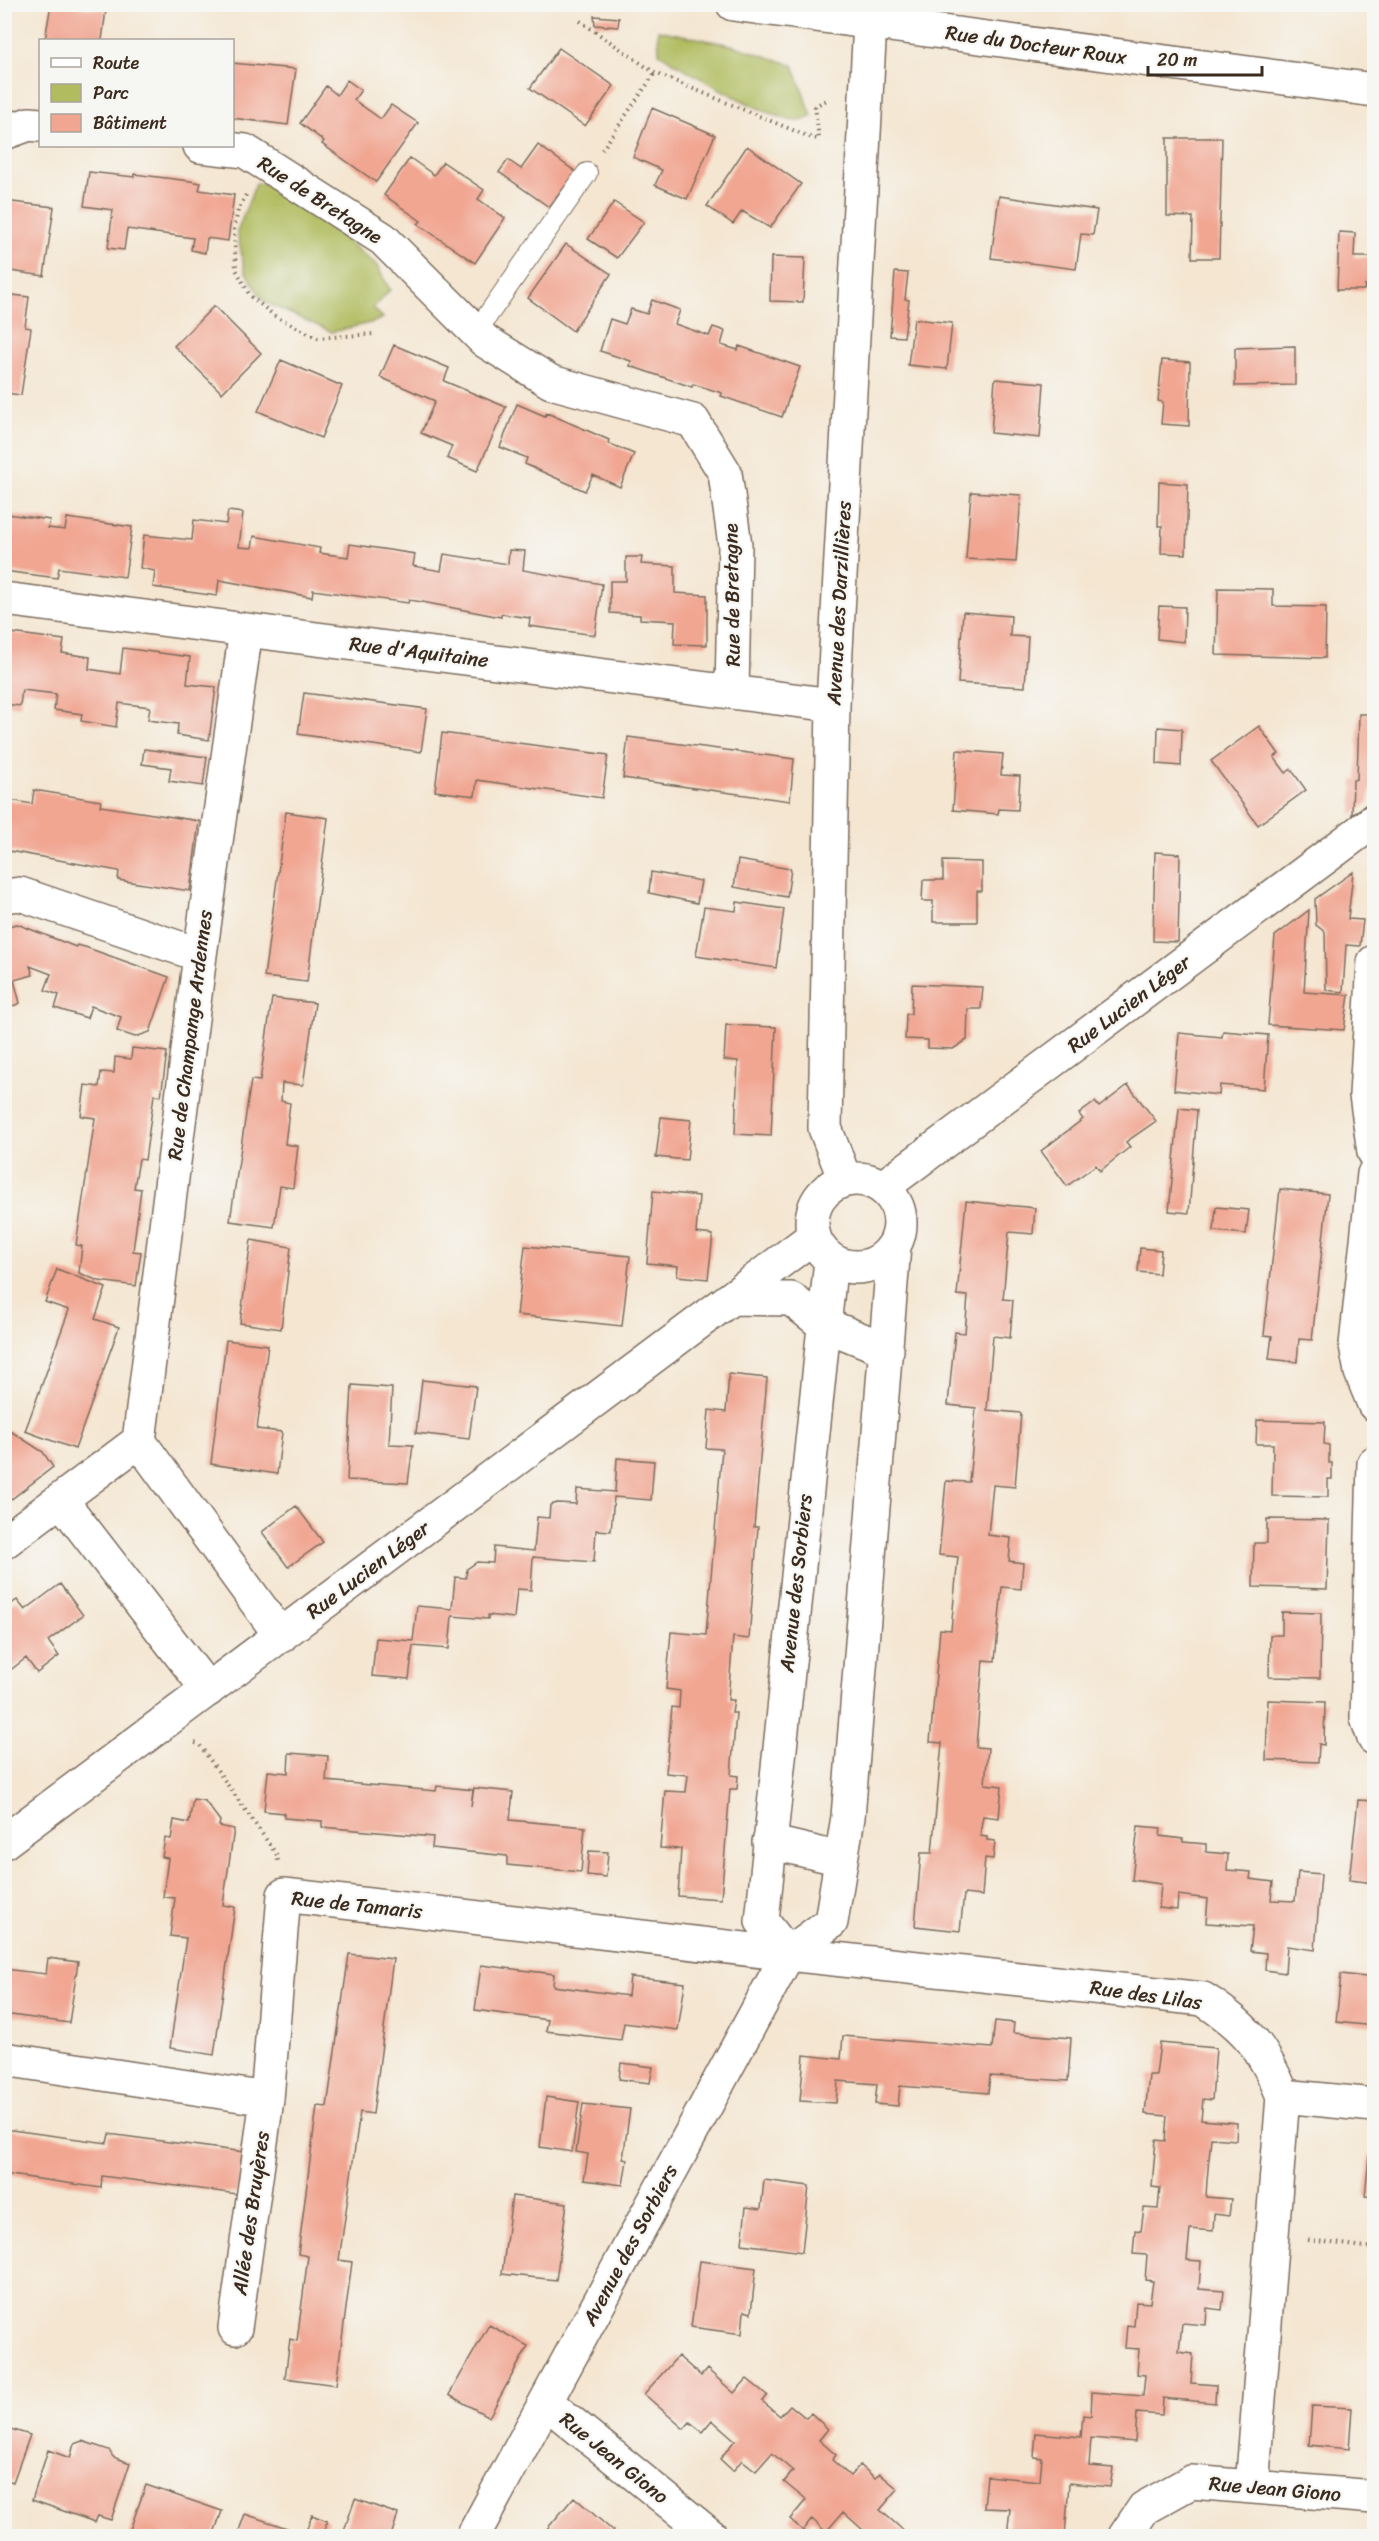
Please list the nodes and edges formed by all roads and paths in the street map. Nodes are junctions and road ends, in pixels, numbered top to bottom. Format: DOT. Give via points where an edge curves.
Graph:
graph roads {
  1 [pos="733,4"];
  2 [pos="875,14"];
  3 [pos="580,21"];
  4 [pos="656,73"];
  5 [pos="866,79"];
  6 [pos="1374,90"];
  7 [pos="39,125"];
  8 [pos="4,133"];
  9 [pos="209,147"];
  10 [pos="263,162"];
  11 [pos="587,173"];
  12 [pos="476,332"];
  13 [pos="374,334"];
  14 [pos="4,599"];
  15 [pos="246,630"];
  16 [pos="732,692"];
  17 [pos="833,705"];
  18 [pos="1374,820"];
  19 [pos="4,896"];
  20 [pos="200,955"];
  21 [pos="1374,962"];
  22 [pos="1374,1152"];
  23 [pos="1374,1174"];
  24 [pos="844,1180"];
  25 [pos="882,1188"];
  26 [pos="894,1246"];
  27 [pos="822,1248"];
  28 [pos="732,1298"];
  29 [pos="823,1324"];
  30 [pos="886,1350"];
  31 [pos="1374,1404"];
  32 [pos="139,1441"];
  33 [pos="1374,1462"];
  34 [pos="61,1500"];
  35 [pos="4,1542"];
  36 [pos="281,1636"];
  37 [pos="208,1690"];
  38 [pos="147,1736"];
  39 [pos="1374,1738"];
  40 [pos="4,1842"];
  41 [pos="769,1842"];
  42 [pos="841,1859"];
  43 [pos="284,1895"];
  44 [pos="788,1954"];
  45 [pos="4,2059"];
  46 [pos="1283,2096"];
  47 [pos="267,2099"];
  48 [pos="1374,2105"];
  49 [pos="1271,2236"];
  50 [pos="1374,2248"];
  51 [pos="235,2328"];
  52 [pos="546,2402"];
  53 [pos="1252,2487"];
  54 [pos="1374,2497"];
  55 [pos="473,2536"];
  56 [pos="711,2536"];
  57 [pos="1125,2536"];
  1 -- 2 [label="street, Rue du Docteur Roux"];
  2 -- 5 [label="street, Avenue des Darzillières"];
  2 -- 6 [label="street, Rue du Docteur Roux"];
  3 -- 4 [label="path"];
  4 -- 5 [label="path" via="819,139 815,106"];
  4 -- 11 [label="path"];
  5 -- 17 [label="street, Avenue des Darzillières"];
  7 -- 8 [label="street" via="29,124"];
  9 -- 10 [label="street, Rue de Bretagne" via="245,151"];
  10 -- 12 [label="street, Rue de Bretagne" via="383,239"];
  10 -- 13 [label="path" via="238,210 234,230 236,269 249,296 275,316 318,338"];
  11 -- 12 [label="lane"];
  12 -- 16 [label="street, Rue de Bretagne" via="551,382 693,421 725,473 727,483 735,545"];
  14 -- 15 [label="street, Rue d'Aquitaine"];
  15 -- 16 [label="street, Rue d'Aquitaine"];
  15 -- 20 [label="street, Rue de Champange Ardennes"];
  16 -- 17 [label="street, Rue d'Aquitaine"];
  17 -- 24 [label="street, Avenue des Darzillières" via="825,1128"];
  18 -- 25 [label="street, Rue Lucien Léger"];
  19 -- 20 [label="street" via="20,894"];
  20 -- 32 [label="street, Rue de Champange Ardennes"];
  21 -- 22 [label="street" via="1366,1095"];
  23 -- 31 [label="street" via="1356,1345 1361,1372"];
  24 -- 25 [label="street" via="860,1178"];
  24 -- 27 [label="street" via="831,1186 813,1208 811,1223"];
  25 -- 26 [label="street" via="896,1202 901,1217"];
  26 -- 27 [label="street" via="872,1265 858,1268 843,1266"];
  26 -- 30 [label="street, Avenue des Sorbiers"];
  27 -- 28 [label="street, Rue Lucien Léger"];
  27 -- 29 [label="street, Avenue des Sorbiers"];
  28 -- 29 [label="street" via="791,1299"];
  28 -- 36 [label="street, Rue Lucien Léger"];
  29 -- 30 [label="street"];
  29 -- 41 [label="street, Avenue des Sorbiers"];
  30 -- 42 [label="street, Avenue des Sorbiers" via="848,1817"];
  32 -- 34 [label="street"];
  32 -- 36 [label="street"];
  33 -- 39 [label="street" via="1367,1695 1367,1718"];
  34 -- 35 [label="street"];
  34 -- 37 [label="street"];
  36 -- 37 [label="street, Rue Lucien Léger"];
  37 -- 38 [label="street, Rue Lucien Léger"];
  38 -- 40 [label="street, Rue Lucien Léger"];
  38 -- 43 [label="path" via="199,1744 277,1855"];
  41 -- 42 [label="street"];
  41 -- 44 [label="street, Avenue des Sorbiers" via="762,1922"];
  42 -- 44 [label="street, Avenue des Sorbiers" via="831,1922"];
  43 -- 44 [label="street, Rue de Tamaris"];
  43 -- 47 [label="street, Rue de Tamaris"];
  44 -- 46 [label="street, Rue des Lilas" via="1203,1999 1227,2014 1254,2040 1271,2066"];
  44 -- 52 [label="street, Avenue des Sorbiers"];
  45 -- 47 [label="street"];
  46 -- 48 [label="street"];
  46 -- 49 [label="street, Rue des Lilas"];
  47 -- 51 [label="street, Allée des Bruyères"];
  49 -- 50 [label="path"];
  49 -- 53 [label="street, Rue des Lilas"];
  52 -- 55 [label="street, Avenue des Sorbiers"];
  52 -- 56 [label="street, Rue Jean Giono"];
  53 -- 54 [label="street, Rue Jean Giono"];
  53 -- 57 [label="street, Rue Jean Giono" via="1191,2482 1144,2508"];
}
